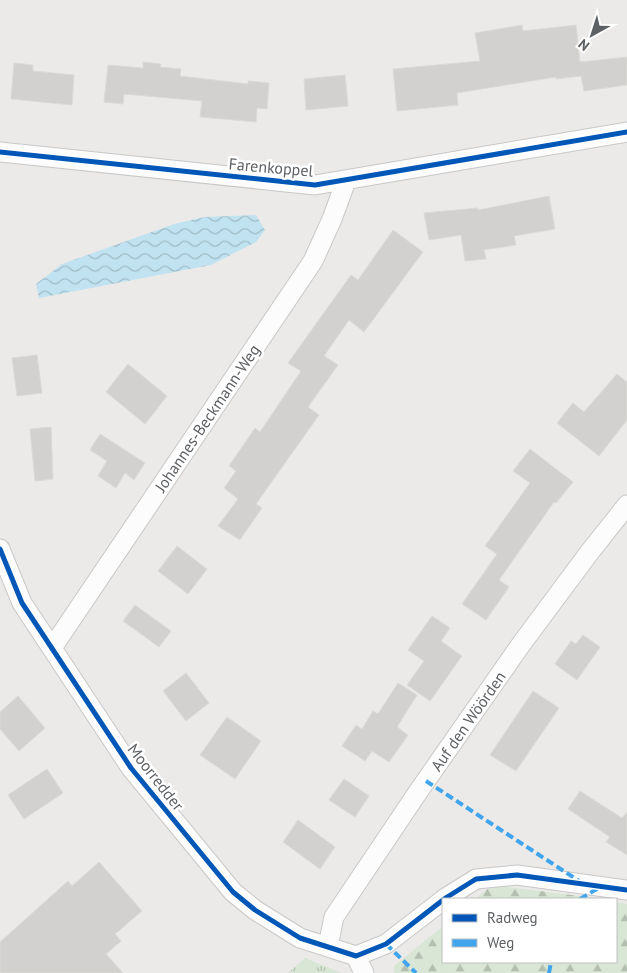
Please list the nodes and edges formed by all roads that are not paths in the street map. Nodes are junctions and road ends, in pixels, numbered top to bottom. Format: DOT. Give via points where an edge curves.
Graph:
graph roads {
  1 [pos="627,132"];
  2 [pos="0,152"];
  3 [pos="346,181"];
  4 [pos="627,505"];
  5 [pos="0,549"];
  6 [pos="52,648"];
  7 [pos="627,890"];
  8 [pos="447,898"];
  9 [pos="442,902"];
  10 [pos="328,946"];
  11 [pos="356,956"];
  12 [pos="364,973"];
  1 -- 3 [label="street, Farenkoppel"];
  2 -- 3 [label="street, Farenkoppel" via="315,185"];
  3 -- 6 [label="street, Johannes-Beckmann-Weg" via="313,261"];
  4 -- 10 [label="street, Auf den Wöörden" via="527,636 418,792 334,917"];
  5 -- 6 [label="street, Moorredder" via="22,603"];
  6 -- 10 [label="street, Moorredder" via="131,768 233,892 300,938"];
  7 -- 8 [label="street" via="517,875 476,879"];
  9 -- 11 [label="street" via="386,944"];
  10 -- 11 [label="street, Moorredder"];
  11 -- 12 [label="street"];
}
